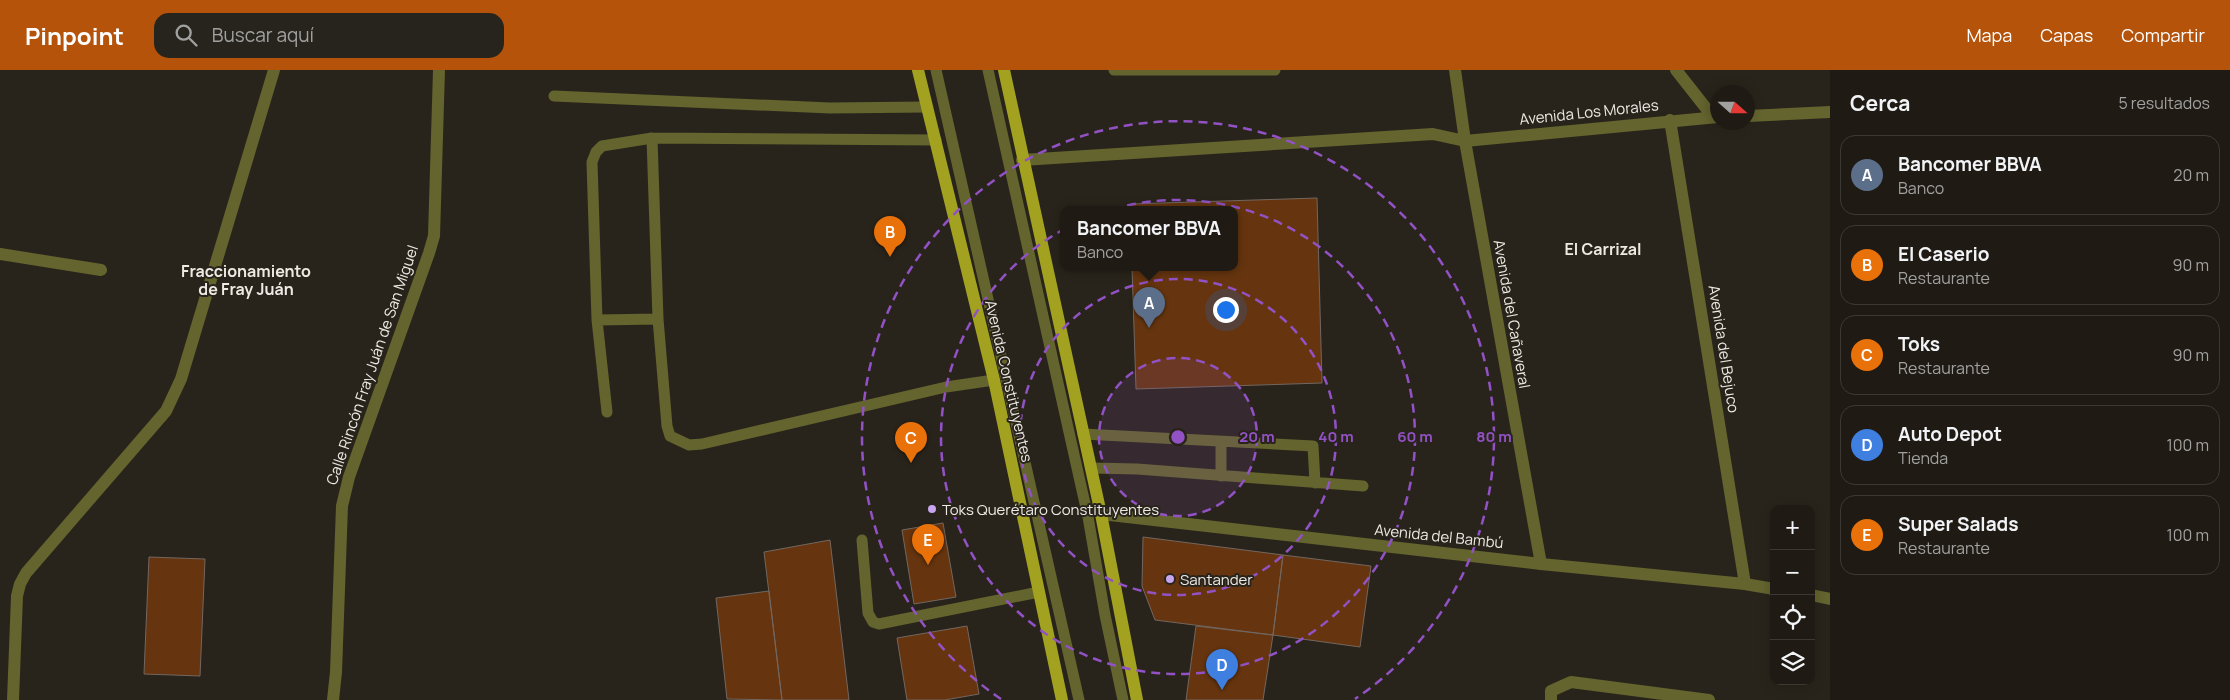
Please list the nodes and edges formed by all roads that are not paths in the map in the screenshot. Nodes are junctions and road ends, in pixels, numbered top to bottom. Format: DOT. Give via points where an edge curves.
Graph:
graph roads {
  1 [pos="274,70"];
  2 [pos="439,70"];
  3 [pos="918,70"];
  4 [pos="936,70"];
  5 [pos="988,70"];
  6 [pos="1004,70"];
  7 [pos="1114,70"];
  8 [pos="1274,70"];
  9 [pos="1455,70"];
  10 [pos="1676,70"];
  11 [pos="554,96"];
  12 [pos="927,107"];
  13 [pos="1710,111"];
  14 [pos="1830,112"];
  15 [pos="1755,116"];
  16 [pos="1710,117"];
  17 [pos="1670,120"];
  18 [pos="652,138"];
  19 [pos="936,140"];
  20 [pos="1465,141"];
  21 [pos="1022,160"];
  22 [pos="0,254"];
  23 [pos="101,270"];
  24 [pos="658,319"];
  25 [pos="597,320"];
  26 [pos="994,380"];
  27 [pos="607,412"];
  28 [pos="1083,434"];
  29 [pos="1221,442"];
  30 [pos="1091,468"];
  31 [pos="1221,476"];
  32 [pos="1316,483"];
  33 [pos="1363,486"];
  34 [pos="1101,514"];
  35 [pos="862,540"];
  36 [pos="1541,564"];
  37 [pos="1745,584"];
  38 [pos="1770,588"];
  39 [pos="1039,592"];
  40 [pos="1815,596"];
  41 [pos="1830,598"];
  42 [pos="13,700"];
  43 [pos="333,700"];
  44 [pos="1062,700"];
  45 [pos="1079,700"];
  46 [pos="1123,700"];
  47 [pos="1137,700"];
  48 [pos="1551,700"];
  49 [pos="1709,700"];
  1 -- 42 [label="street" via="174,396 166,411 26,573 20,584"];
  2 -- 43 [label="street, Calle Rincón Fray Juán de San Miguel" via="434,236 349,477 342,506"];
  3 -- 12 [label="main road, Avenida Constituyentes"];
  4 -- 45 [label="lane"];
  5 -- 46 [label="lane" via="1088,516"];
  6 -- 21 [label="main road"];
  7 -- 8 [label="lane"];
  9 -- 20 [label="street, Avenida del Cañaveral"];
  10 -- 13 [label="street"];
  11 -- 12 [label="lane" via="830,108"];
  12 -- 19 [label="main road, Avenida Constituyentes"];
  14 -- 15 [label="street"];
  16 -- 17 [label="street, Avenida Los Morales"];
  17 -- 20 [label="street, Avenida Los Morales"];
  17 -- 37 [label="street, Avenida del Bejuco"];
  18 -- 19 [label="lane"];
  18 -- 24 [label="lane"];
  18 -- 25 [label="lane" via="602,146 592,162"];
  19 -- 26 [label="main road, Avenida Constituyentes"];
  20 -- 21 [label="street, Avenida Los Morales" via="1433,134"];
  20 -- 36 [label="street, Avenida del Cañaveral"];
  21 -- 28 [label="main road"];
  22 -- 23 [label="street"];
  24 -- 25 [label="lane"];
  24 -- 26 [label="lane" via="666,426 670,436 689,444 702,444 946,387"];
  25 -- 27 [label="lane"];
  26 -- 39 [label="main road, Avenida Constituyentes"];
  28 -- 29 [label="lane"];
  28 -- 30 [label="main road"];
  29 -- 31 [label="lane"];
  29 -- 32 [label="lane" via="1313,446"];
  30 -- 31 [label="lane"];
  30 -- 34 [label="main road"];
  31 -- 32 [label="lane"];
  32 -- 33 [label="lane"];
  34 -- 36 [label="street, Avenida del Bambú"];
  34 -- 47 [label="main road"];
  35 -- 39 [label="lane" via="868,613 873,622 888,624"];
  36 -- 37 [label="street, Avenida del Bambú"];
  37 -- 38 [label="street, Avenida del Bambú"];
  39 -- 44 [label="main road, Avenida Constituyentes"];
  40 -- 41 [label="street"];
  48 -- 49 [label="street" via="1551,690 1571,682"];
}
